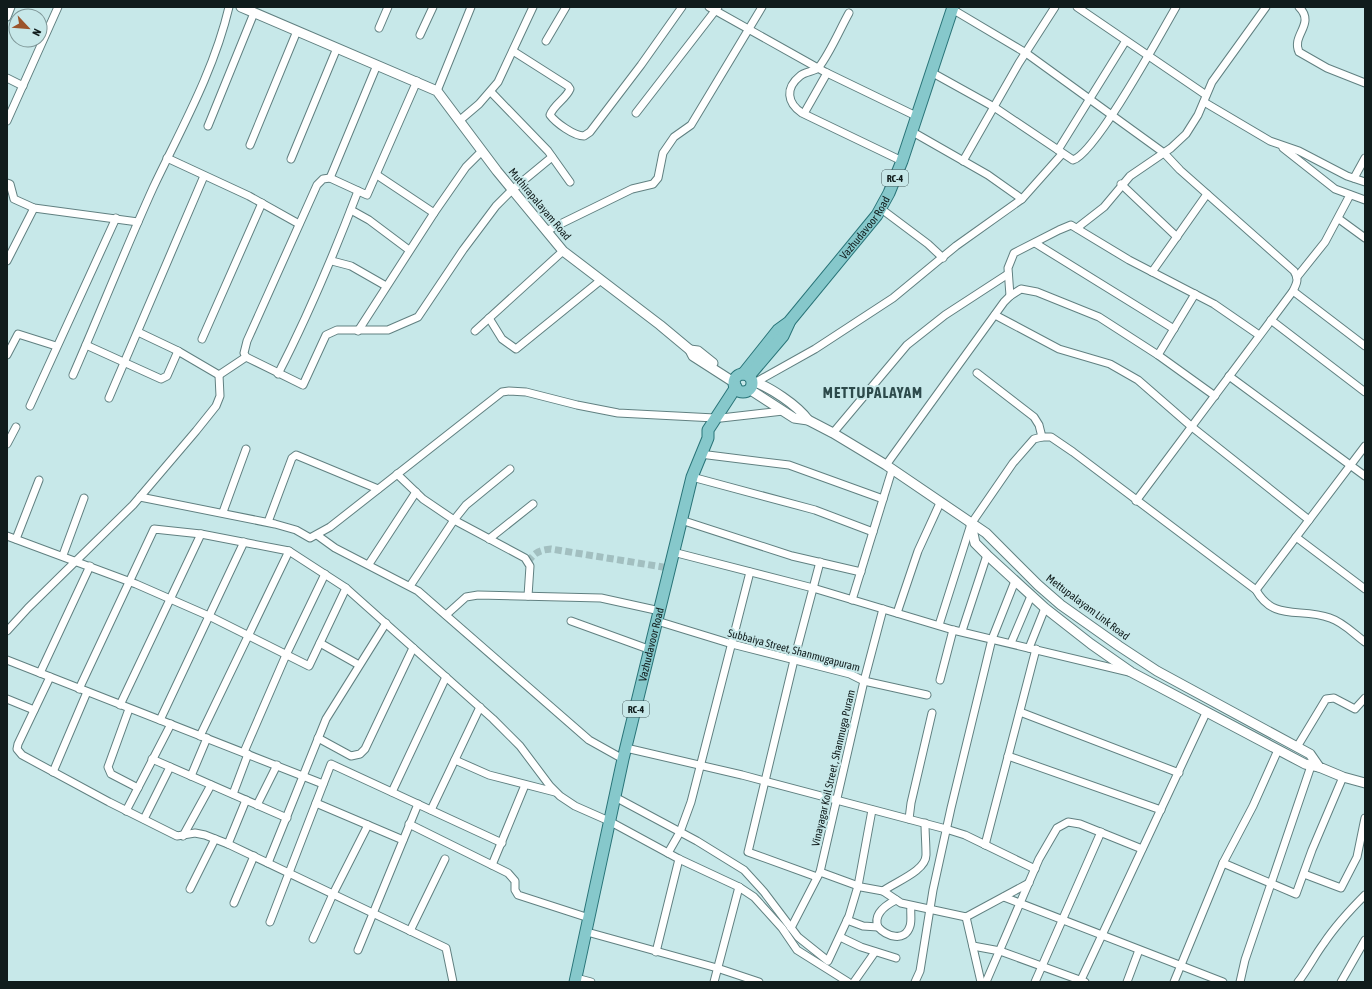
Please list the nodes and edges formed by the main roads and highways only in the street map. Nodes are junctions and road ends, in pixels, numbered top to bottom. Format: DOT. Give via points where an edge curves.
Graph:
graph roads {
  1 [pos="953,8"];
  2 [pos="575,980"];
  1 -- 2 [label="main road, Vazhudavoor Road / RC-4" via="889,193 880,208 789,322 778,330 718,418 714,432 700,454 673,552 609,821"];
}
